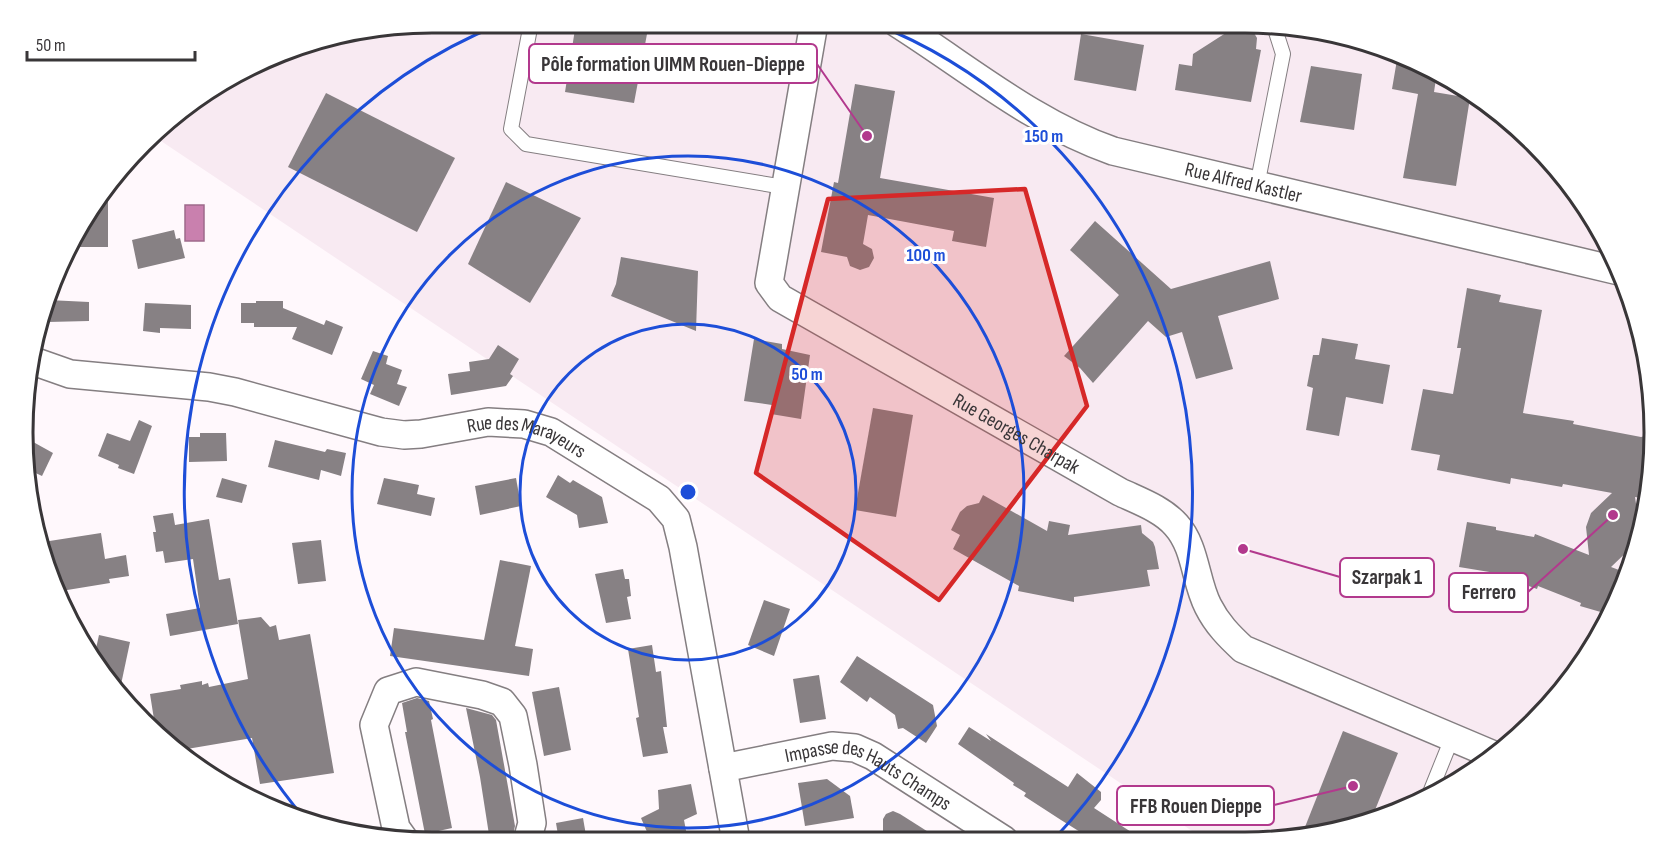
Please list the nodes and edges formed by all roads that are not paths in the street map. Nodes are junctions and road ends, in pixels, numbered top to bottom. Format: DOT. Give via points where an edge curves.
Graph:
graph roads {
  1 [pos="529,33"];
  2 [pos="812,33"];
  3 [pos="912,33"];
  4 [pos="1277,34"];
  5 [pos="1257,186"];
  6 [pos="784,187"];
  7 [pos="1609,269"];
  8 [pos="39,363"];
  9 [pos="1452,738"];
  10 [pos="1485,751"];
  11 [pos="723,768"];
  12 [pos="1433,784"];
  13 [pos="398,830"];
  14 [pos="529,832"];
  15 [pos="734,832"];
  16 [pos="992,832"];
  1 -- 6 [label="lane" via="512,129 526,144"];
  2 -- 6 [label="street, Rue Georges Charpak"];
  3 -- 5 [label="street, Rue Alfred Kastler" via="1041,119 1083,141"];
  4 -- 5 [label="lane" via="1283,54"];
  5 -- 7 [label="street, Rue Alfred Kastler"];
  6 -- 9 [label="street, Rue Georges Charpak" via="769,283 780,298 1163,513 1177,525 1188,547 1207,605 1222,629 1243,649"];
  8 -- 11 [label="street, Rue des Marayeurs" via="70,374 235,392 381,432 421,434 488,422 524,424 551,432 659,499 676,519"];
  9 -- 10 [label="street, Rue Georges Charpak"];
  9 -- 12 [label="lane"];
  11 -- 15 [label="street, Rue des Marayeurs"];
  11 -- 16 [label="street, Impasse des Hauts Champs" via="832,746 855,748"];
  13 -- 14 [label="street" via="374,725 388,691 416,682 482,694 502,702 513,716 531,823"];
}
